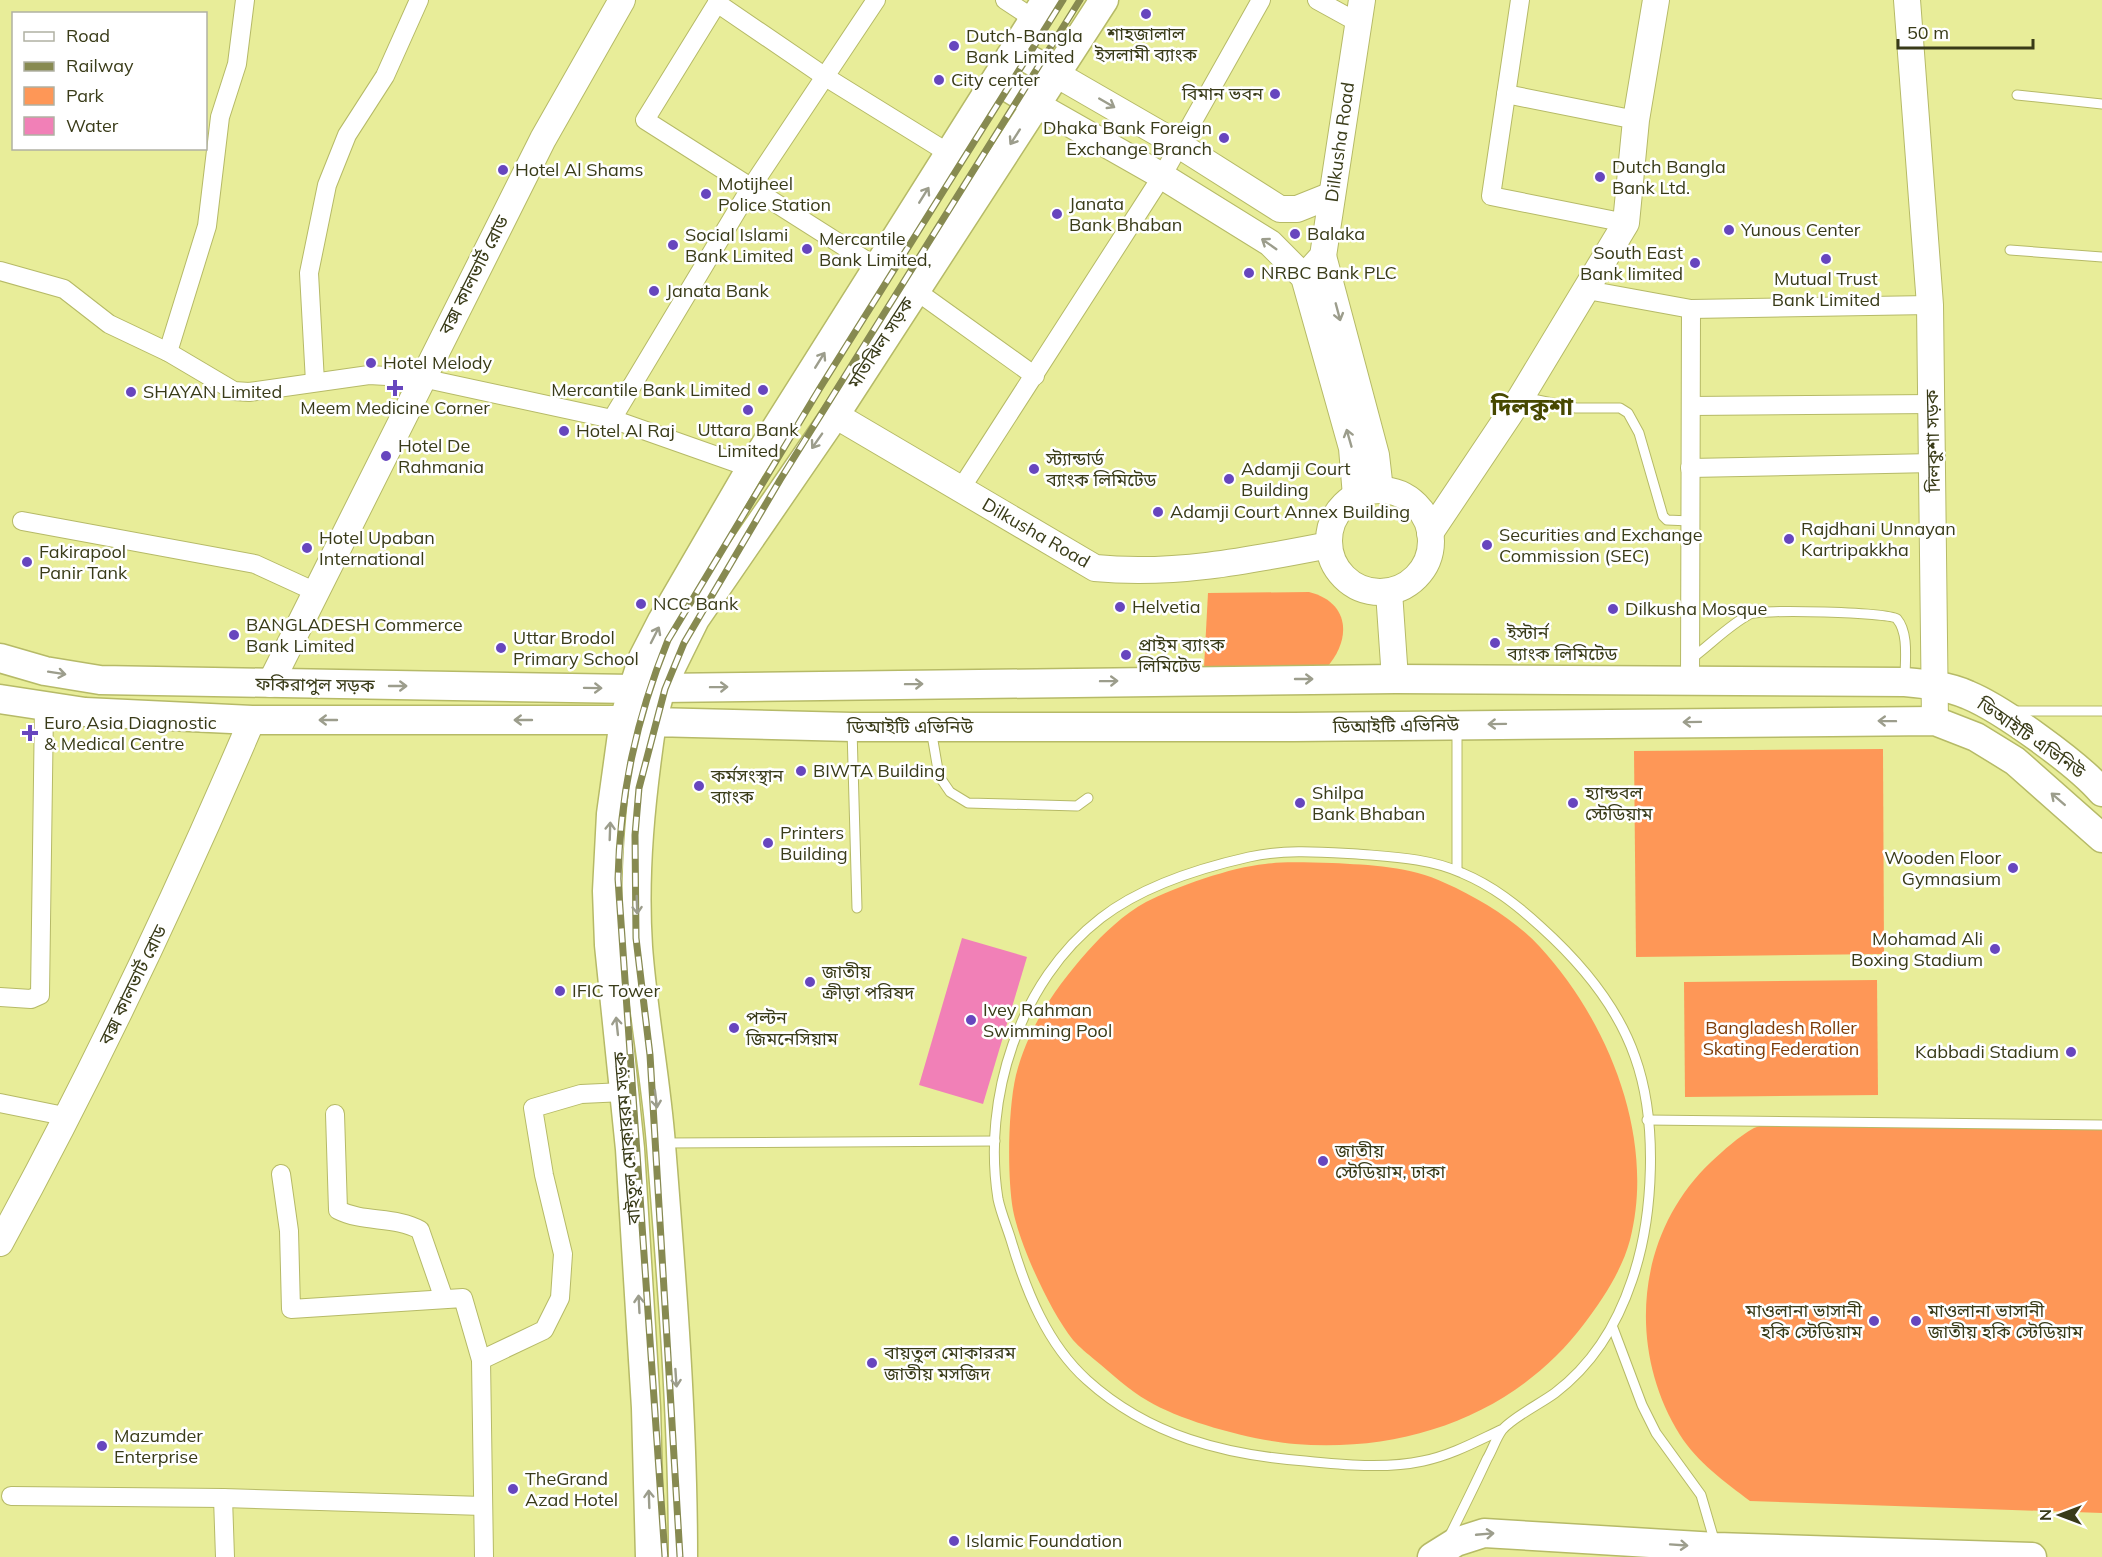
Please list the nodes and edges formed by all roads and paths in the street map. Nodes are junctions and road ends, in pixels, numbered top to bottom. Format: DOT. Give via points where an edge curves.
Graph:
graph roads {
  1 [pos="245,0"];
  2 [pos="419,0"];
  3 [pos="622,0"];
  4 [pos="876,0"];
  5 [pos="1005,0"];
  6 [pos="1104,0"];
  7 [pos="1261,0"];
  8 [pos="1317,0"];
  9 [pos="1520,0"];
  10 [pos="1656,0"];
  11 [pos="1907,0"];
  12 [pos="718,2"];
  13 [pos="1040,9"];
  14 [pos="1360,11"];
  15 [pos="1014,51"];
  16 [pos="1056,74"];
  17 [pos="824,76"];
  18 [pos="996,80"];
  19 [pos="1506,94"];
  20 [pos="2017,95"];
  21 [pos="2102,104"];
  22 [pos="1037,105"];
  23 [pos="1636,120"];
  24 [pos="1179,145"];
  25 [pos="950,154"];
  26 [pos="1162,176"];
  27 [pos="750,189"];
  28 [pos="1332,195"];
  29 [pos="1626,223"];
  30 [pos="2010,250"];
  31 [pos="1323,256"];
  32 [pos="2102,257"];
  33 [pos="878,268"];
  34 [pos="0,271"];
  35 [pos="1304,277"];
  36 [pos="915,290"];
  37 [pos="1587,290"];
  38 [pos="1930,305"];
  39 [pos="1691,309"];
  40 [pos="168,352"];
  41 [pos="1035,376"];
  42 [pos="422,378"];
  43 [pos="315,382"];
  44 [pos="1521,397"];
  45 [pos="1932,404"];
  46 [pos="1691,406"];
  47 [pos="835,415"];
  48 [pos="612,419"];
  49 [pos="1934,463"];
  50 [pos="751,468"];
  51 [pos="1690,468"];
  52 [pos="960,489"];
  53 [pos="1368,493"];
  54 [pos="21,521"];
  55 [pos="1690,521"];
  56 [pos="1430,533"];
  57 [pos="1329,545"];
  58 [pos="1389,591"];
  59 [pos="316,592"];
  60 [pos="0,658"];
  61 [pos="1689,671"];
  62 [pos="1456,678"];
  63 [pos="1395,679"];
  64 [pos="1905,682"];
  65 [pos="270,684"];
  66 [pos="1936,684"];
  67 [pos="661,688"];
  68 [pos="633,689"];
  69 [pos="0,699"];
  70 [pos="45,707"];
  71 [pos="1996,711"];
  72 [pos="2102,711"];
  73 [pos="252,720"];
  74 [pos="638,721"];
  75 [pos="1935,721"];
  76 [pos="1457,724"];
  77 [pos="1396,725"];
  78 [pos="852,727"];
  79 [pos="930,727"];
  80 [pos="1976,738"];
  81 [pos="2101,789"];
  82 [pos="1088,798"];
  83 [pos="2102,838"];
  84 [pos="1458,870"];
  85 [pos="857,908"];
  86 [pos="0,997"];
  87 [pos="624,1092"];
  88 [pos="0,1103"];
  89 [pos="335,1114"];
  90 [pos="69,1117"];
  91 [pos="1647,1120"];
  92 [pos="2102,1125"];
  93 [pos="995,1141"];
  94 [pos="661,1143"];
  95 [pos="281,1174"];
  96 [pos="0,1243"];
  97 [pos="444,1299"];
  98 [pos="1613,1328"];
  99 [pos="481,1360"];
  100 [pos="1503,1429"];
  101 [pos="11,1496"];
  102 [pos="223,1498"];
  103 [pos="483,1506"];
  104 [pos="1716,1547"];
  105 [pos="1438,1553"];
  106 [pos="225,1557"];
  107 [pos="484,1557"];
  108 [pos="650,1557"];
  109 [pos="682,1557"];
  110 [pos="2032,1557"];
  1 -- 40 [label="street" via="237,64 220,117 207,226"];
  2 -- 43 [label="street" via="385,75 347,135 327,185 309,273"];
  3 -- 42 [label="street, বক্স কালভার্ট রোড" via="543,139"];
  4 -- 17 [label="street"];
  5 -- 13 [label="street"];
  6 -- 16 [label="main road, মতিঝিল সড়ক"];
  7 -- 24 [label="street"];
  8 -- 14 [label="street"];
  9 -- 19 [label="street"];
  10 -- 23 [label="street"];
  11 -- 38 [label="street, দিলকুশা সড়ক"];
  12 -- 17 [label="street"];
  12 -- 27 [label="street" via="645,120"];
  13 -- 15 [label="main road"];
  14 -- 28 [label="street, Dilkusha Road"];
  15 -- 16 [label="main road"];
  15 -- 18 [label="main road"];
  16 -- 22 [label="main road, মতিঝিল সড়ক"];
  16 -- 24 [label="street, one-way"];
  17 -- 25 [label="street"];
  17 -- 27 [label="street"];
  18 -- 22 [label="main road"];
  18 -- 25 [label="main road"];
  19 -- 23 [label="street"];
  19 -- 29 [label="street" via="1491,196"];
  20 -- 21 [label="lane"];
  22 -- 26 [label="street"];
  22 -- 36 [label="main road, মতিঝিল সড়ক, one-way"];
  23 -- 29 [label="street"];
  24 -- 26 [label="street"];
  24 -- 28 [label="street" via="1280,209 1297,209"];
  33 -- 25 [label="main road, one-way"];
  35 -- 26 [label="street, one-way" via="1270,243"];
  26 -- 41 [label="street"];
  27 -- 33 [label="street"];
  27 -- 48 [label="street"];
  28 -- 31 [label="street, Dilkusha Road"];
  29 -- 37 [label="street"];
  30 -- 32 [label="lane"];
  31 -- 35 [label="street"];
  31 -- 53 [label="street, one-way" via="1376,455"];
  50 -- 33 [label="main road, one-way"];
  34 -- 40 [label="street" via="64,289 109,324"];
  53 -- 35 [label="street, one-way"];
  36 -- 41 [label="street"];
  36 -- 47 [label="main road, মতিঝিল সড়ক"];
  37 -- 39 [label="street"];
  37 -- 44 [label="street"];
  38 -- 39 [label="street"];
  38 -- 45 [label="street, দিলকুশা সড়ক"];
  39 -- 46 [label="street"];
  40 -- 43 [label="street" via="234,391"];
  41 -- 52 [label="street"];
  42 -- 43 [label="street" via="369,375"];
  42 -- 48 [label="street"];
  42 -- 59 [label="street, বক্স কালভার্ট রোড"];
  44 -- 55 [label="lane" via="1576,408 1620,408 1628,412 1639,433 1663,516 1667,520"];
  44 -- 56 [label="street"];
  45 -- 46 [label="street"];
  45 -- 49 [label="street, দিলকুশা সড়ক"];
  46 -- 51 [label="street"];
  47 -- 52 [label="street, Dilkusha Road"];
  47 -- 67 [label="main road, মতিঝিল সড়ক, one-way" via="695,619"];
  48 -- 50 [label="street"];
  49 -- 51 [label="street"];
  49 -- 66 [label="street, দিলকুশা সড়ক"];
  68 -- 50 [label="main road, one-way" via="662,621"];
  51 -- 55 [label="street"];
  52 -- 57 [label="street, Dilkusha Road" via="1095,568 1134,572 1236,563"];
  53 -- 56 [label="street" via="1395,492 1418,507"];
  53 -- 57 [label="street" via="1344,505 1335,516"];
  54 -- 59 [label="street" via="255,564"];
  55 -- 61 [label="street"];
  56 -- 58 [label="street" via="1426,564 1404,586"];
  57 -- 58 [label="street" via="1342,576 1372,592"];
  58 -- 63 [label="street"];
  59 -- 65 [label="street, বক্স কালভার্ট রোড"];
  60 -- 65 [label="main road, ফকিরাপুল সড়ক, one-way" via="45,671 100,680"];
  61 -- 62 [label="main road, ডিআইটি এভিনিউ"];
  61 -- 64 [label="main road, ডিআইটি এভিনিউ"];
  61 -- 64 [label="lane" via="1752,613 1870,613 1898,620 1905,637"];
  62 -- 63 [label="main road, ডিআইটি এভিনিউ"];
  62 -- 76 [label="main road"];
  67 -- 63 [label="main road, ডিআইটি এভিনিউ, one-way"];
  63 -- 77 [label="main road"];
  64 -- 66 [label="main road, ডিআইটি এভিনিউ"];
  65 -- 68 [label="main road, ফকিরাপুল সড়ক, one-way"];
  66 -- 71 [label="main road, ডিআইটি এভিনিউ" via="1968,695"];
  66 -- 75 [label="street, দিলকুশা সড়ক"];
  67 -- 68 [label="main road, ফকিরাপুল সড়ক"];
  67 -- 74 [label="main road, মতিঝিল সড়ক"];
  68 -- 74 [label="main road"];
  69 -- 70 [label="main road, ফকিরাপুল সড়ক"];
  70 -- 73 [label="main road, ফকিরাপুল সড়ক"];
  70 -- 86 [label="street" via="40,995 31,999"];
  71 -- 72 [label="lane"];
  71 -- 80 [label="main road"];
  71 -- 81 [label="main road, ডিআইটি এভিনিউ"];
  74 -- 73 [label="main road, ফকিরাপুল সড়ক, one-way"];
  73 -- 90 [label="street, বক্স কালভার্ট রোড" via="184,880"];
  74 -- 78 [label="main road, ডিআইটি এভিনিউ"];
  87 -- 74 [label="main road, বাইতুল মোকাররম সড়ক, one-way" via="607,891 611,814"];
  74 -- 94 [label="main road, বাইতুল মোকাররম সড়ক, one-way" via="641,801 636,872 641,985"];
  75 -- 76 [label="main road, ডিআইটি এভিনিউ, one-way"];
  75 -- 80 [label="main road, ডিআইটি এভিনিউ"];
  76 -- 77 [label="main road, ডিআইটি এভিনিউ"];
  76 -- 84 [label="lane"];
  77 -- 79 [label="main road, ডিআইটি এভিনিউ"];
  78 -- 79 [label="main road, ডিআইটি এভিনিউ"];
  78 -- 85 [label="lane"];
  79 -- 82 [label="lane" via="939,776 950,792 968,803 1077,806"];
  83 -- 80 [label="main road, ডিআইটি এভিনিউ, one-way" via="2015,761"];
  84 -- 91 [label="lane" via="1505,896 1581,964 1611,1007 1636,1058"];
  84 -- 93 [label="lane" via="1412,858 1294,851 1252,856 1210,868 1125,902 1103,916 1058,960 1026,1012 998,1102"];
  87 -- 99 [label="street" via="581,1094 533,1108 563,1254 560,1298 544,1330"];
  108 -- 87 [label="main road, বাইতুল মোকাররম সড়ক, one-way" via="646,1408"];
  88 -- 90 [label="street"];
  89 -- 97 [label="street" via="338,1210 348,1215 408,1223 420,1230"];
  90 -- 96 [label="street, বক্স কালভার্ট রোড"];
  91 -- 92 [label="lane"];
  91 -- 98 [label="lane" via="1651,1164 1648,1216 1634,1276"];
  93 -- 94 [label="lane"];
  93 -- 100 [label="lane" via="999,1200 1025,1287 1044,1325 1082,1376 1148,1421 1174,1435 1253,1457 1350,1465 1420,1462 1457,1451"];
  94 -- 109 [label="main road, বাইতুল মোকাররম সড়ক, one-way" via="678,1408"];
  95 -- 97 [label="street" via="289,1232 291,1309"];
  97 -- 99 [label="street" via="463,1298"];
  98 -- 100 [label="lane" via="1592,1358 1560,1390"];
  98 -- 104 [label="lane" via="1656,1433 1701,1495"];
  99 -- 103 [label="street"];
  100 -- 105 [label="lane"];
  101 -- 102 [label="street"];
  102 -- 103 [label="street"];
  102 -- 106 [label="street"];
  103 -- 107 [label="street"];
  105 -- 104 [label="main road, one-way" via="1484,1533"];
  104 -- 110 [label="main road"];
}
